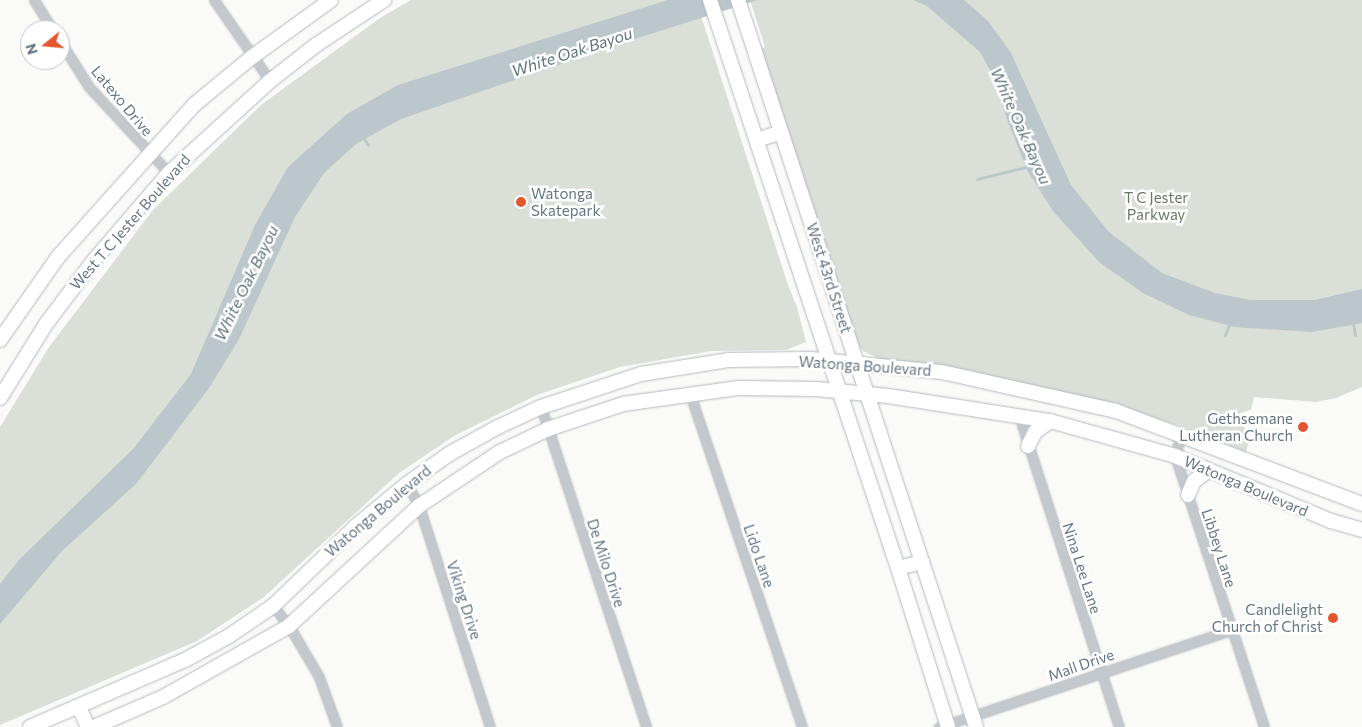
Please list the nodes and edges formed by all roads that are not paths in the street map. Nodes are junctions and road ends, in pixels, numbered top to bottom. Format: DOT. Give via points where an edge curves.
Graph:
graph roads {
  1 [pos="34,0"];
  2 [pos="214,0"];
  3 [pos="331,0"];
  4 [pos="383,0"];
  5 [pos="710,0"];
  6 [pos="738,0"];
  7 [pos="47,20"];
  8 [pos="70,57"];
  9 [pos="252,57"];
  10 [pos="270,81"];
  11 [pos="781,132"];
  12 [pos="757,140"];
  13 [pos="149,154"];
  14 [pos="169,173"];
  15 [pos="0,340"];
  16 [pos="828,360"];
  17 [pos="857,363"];
  18 [pos="838,391"];
  19 [pos="690,394"];
  20 [pos="867,394"];
  21 [pos="0,398"];
  22 [pos="541,407"];
  23 [pos="1022,417"];
  24 [pos="1050,421"];
  25 [pos="548,429"];
  26 [pos="1181,434"];
  27 [pos="1028,446"];
  28 [pos="1175,456"];
  29 [pos="1209,470"];
  30 [pos="407,484"];
  31 [pos="1188,495"];
  32 [pos="1362,504"];
  33 [pos="419,506"];
  34 [pos="1362,530"];
  35 [pos="922,562"];
  36 [pos="898,568"];
  37 [pos="273,606"];
  38 [pos="289,626"];
  39 [pos="1231,630"];
  40 [pos="1101,673"];
  41 [pos="79,708"];
  42 [pos="975,722"];
  43 [pos="945,726"];
  44 [pos="30,727"];
  45 [pos="88,727"];
  46 [pos="94,727"];
  47 [pos="337,727"];
  48 [pos="490,727"];
  49 [pos="646,727"];
  50 [pos="802,727"];
  51 [pos="1119,727"];
  52 [pos="1264,727"];
  1 -- 7 [label="street"];
  2 -- 9 [label="street"];
  3 -- 9 [label="main road, West T C Jester Boulevard"];
  4 -- 10 [label="main road, West T C Jester Boulevard"];
  5 -- 12 [label="main road, West 43rd Street"];
  6 -- 11 [label="main road, West 43rd Street"];
  8 -- 13 [label="street, Latexo Drive" via="89,87"];
  9 -- 10 [label="street"];
  9 -- 13 [label="main road, West T C Jester Boulevard" via="195,104"];
  10 -- 14 [label="main road, West T C Jester Boulevard"];
  11 -- 12 [label="main road"];
  11 -- 17 [label="main road, West 43rd Street"];
  12 -- 16 [label="main road, West 43rd Street"];
  13 -- 14 [label="street, Latexo Drive"];
  13 -- 15 [label="main road, West T C Jester Boulevard" via="58,257"];
  14 -- 21 [label="main road, West T C Jester Boulevard" via="79,280 46,324"];
  16 -- 17 [label="main road, Watonga Boulevard"];
  16 -- 18 [label="main road, West 43rd Street"];
  16 -- 22 [label="main road, Watonga Boulevard" via="728,360 640,374"];
  17 -- 20 [label="main road, West 43rd Street"];
  17 -- 26 [label="main road, Watonga Boulevard" via="942,372 1024,389 1116,411"];
  18 -- 19 [label="main road, Watonga Boulevard" via="739,388"];
  18 -- 20 [label="main road, Watonga Boulevard"];
  18 -- 36 [label="main road, West 43rd Street"];
  19 -- 25 [label="main road, Watonga Boulevard" via="623,404"];
  19 -- 50 [label="street, Lido Lane"];
  20 -- 23 [label="main road, Watonga Boulevard"];
  20 -- 35 [label="main road, West 43rd Street"];
  22 -- 25 [label="street, De Milo Drive"];
  22 -- 30 [label="main road, Watonga Boulevard" via="449,454"];
  23 -- 24 [label="main road, Watonga Boulevard"];
  23 -- 27 [label="street, Nina Lee Lane"];
  24 -- 27 [label="main road" via="1035,432"];
  24 -- 28 [label="main road, Watonga Boulevard"];
  25 -- 33 [label="main road, Watonga Boulevard" via="500,452"];
  25 -- 49 [label="street, De Milo Drive"];
  26 -- 28 [label="street"];
  26 -- 32 [label="main road, Watonga Boulevard"];
  27 -- 40 [label="street, Nina Lee Lane"];
  28 -- 29 [label="main road, Watonga Boulevard"];
  28 -- 31 [label="street, Libbey Lane"];
  29 -- 31 [label="main road" via="1194,481"];
  29 -- 34 [label="main road, Watonga Boulevard" via="1331,521"];
  30 -- 33 [label="street, Viking Drive"];
  30 -- 37 [label="main road, Watonga Boulevard" via="356,526"];
  31 -- 39 [label="street, Libbey Lane"];
  33 -- 38 [label="main road, Watonga Boulevard"];
  33 -- 48 [label="street, Viking Drive"];
  35 -- 36 [label="main road"];
  35 -- 42 [label="main road, West 43rd Street"];
  36 -- 43 [label="main road, West 43rd Street"];
  37 -- 38 [label="street"];
  37 -- 41 [label="main road, Watonga Boulevard" via="186,660"];
  38 -- 46 [label="main road, Watonga Boulevard" via="163,697"];
  38 -- 47 [label="street" via="319,677"];
  39 -- 40 [label="street, Mall Drive"];
  39 -- 52 [label="street, Libbey Lane"];
  40 -- 42 [label="street, Mall Drive"];
  40 -- 51 [label="street, Nina Lee Lane"];
  41 -- 44 [label="main road, Watonga Boulevard"];
  41 -- 45 [label="main road"];
  42 -- 43 [label="street, Mall Drive"];
}
